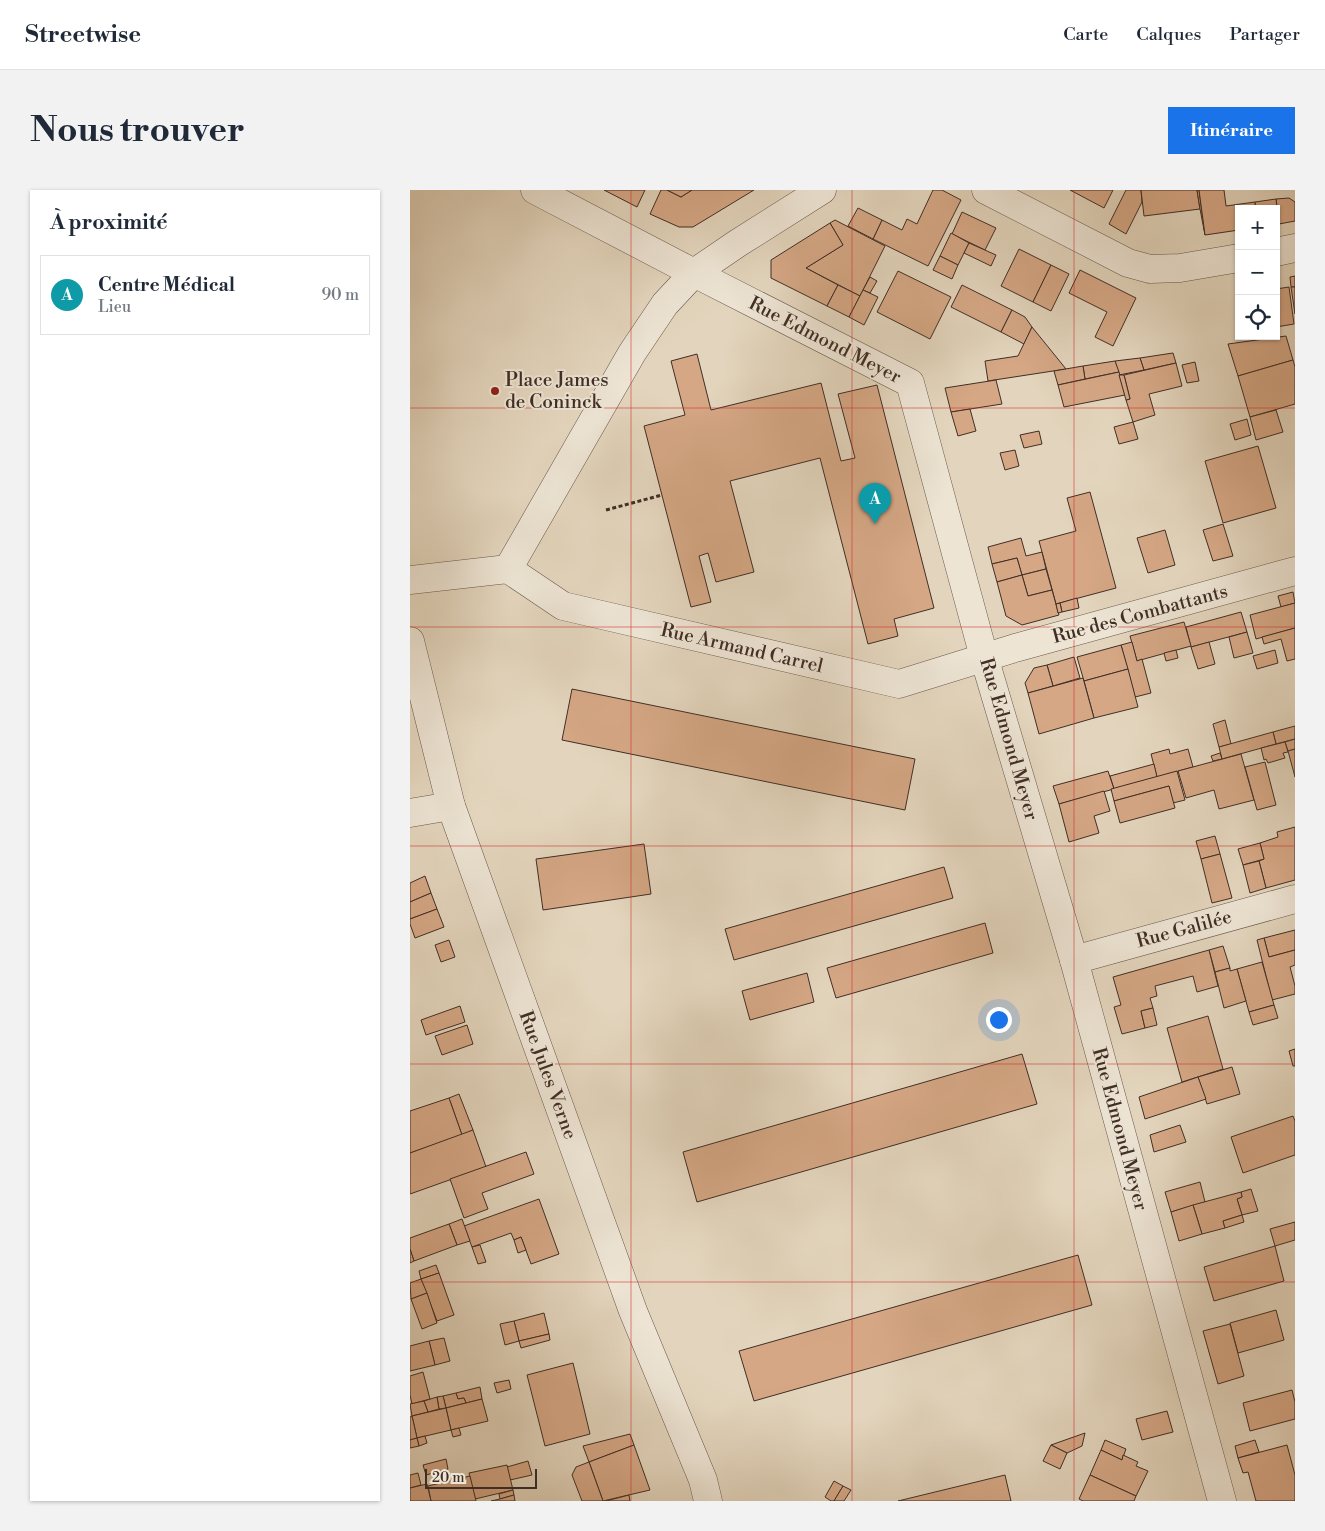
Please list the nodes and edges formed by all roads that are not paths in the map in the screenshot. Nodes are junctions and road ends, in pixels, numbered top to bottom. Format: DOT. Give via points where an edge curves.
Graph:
graph roads {
  1 [pos="535,190"];
  2 [pos="822,190"];
  3 [pos="986,190"];
  4 [pos="1295,248"];
  5 [pos="1280,251"];
  6 [pos="1235,259"];
  7 [pos="694,273"];
  8 [pos="508,570"];
  9 [pos="1295,571"];
  10 [pos="410,580"];
  11 [pos="410,641"];
  12 [pos="984,657"];
  13 [pos="451,806"];
  14 [pos="410,813"];
  15 [pos="1295,899"];
  16 [pos="1074,960"];
  17 [pos="708,1501"];
  18 [pos="1222,1501"];
  1 -- 7 [label="street, Rue Edmond Meyer"];
  2 -- 7 [label="street"];
  3 -- 6 [label="street" via="1128,263 1150,269 1180,268"];
  4 -- 5 [label="street"];
  7 -- 8 [label="street" via="665,304 632,353"];
  7 -- 12 [label="street, Rue Edmond Meyer" via="910,383"];
  8 -- 10 [label="street"];
  8 -- 12 [label="street, Rue Armand Carrel" via="563,606 899,684"];
  9 -- 12 [label="street, Rue des Combattants"];
  11 -- 13 [label="street, Rue Jules Verne"];
  12 -- 16 [label="street, Rue Edmond Meyer"];
  13 -- 14 [label="street"];
  13 -- 17 [label="street, Rue Jules Verne" via="633,1311 704,1480"];
  15 -- 16 [label="street, Rue Galilée"];
  16 -- 18 [label="street, Rue Edmond Meyer"];
}
